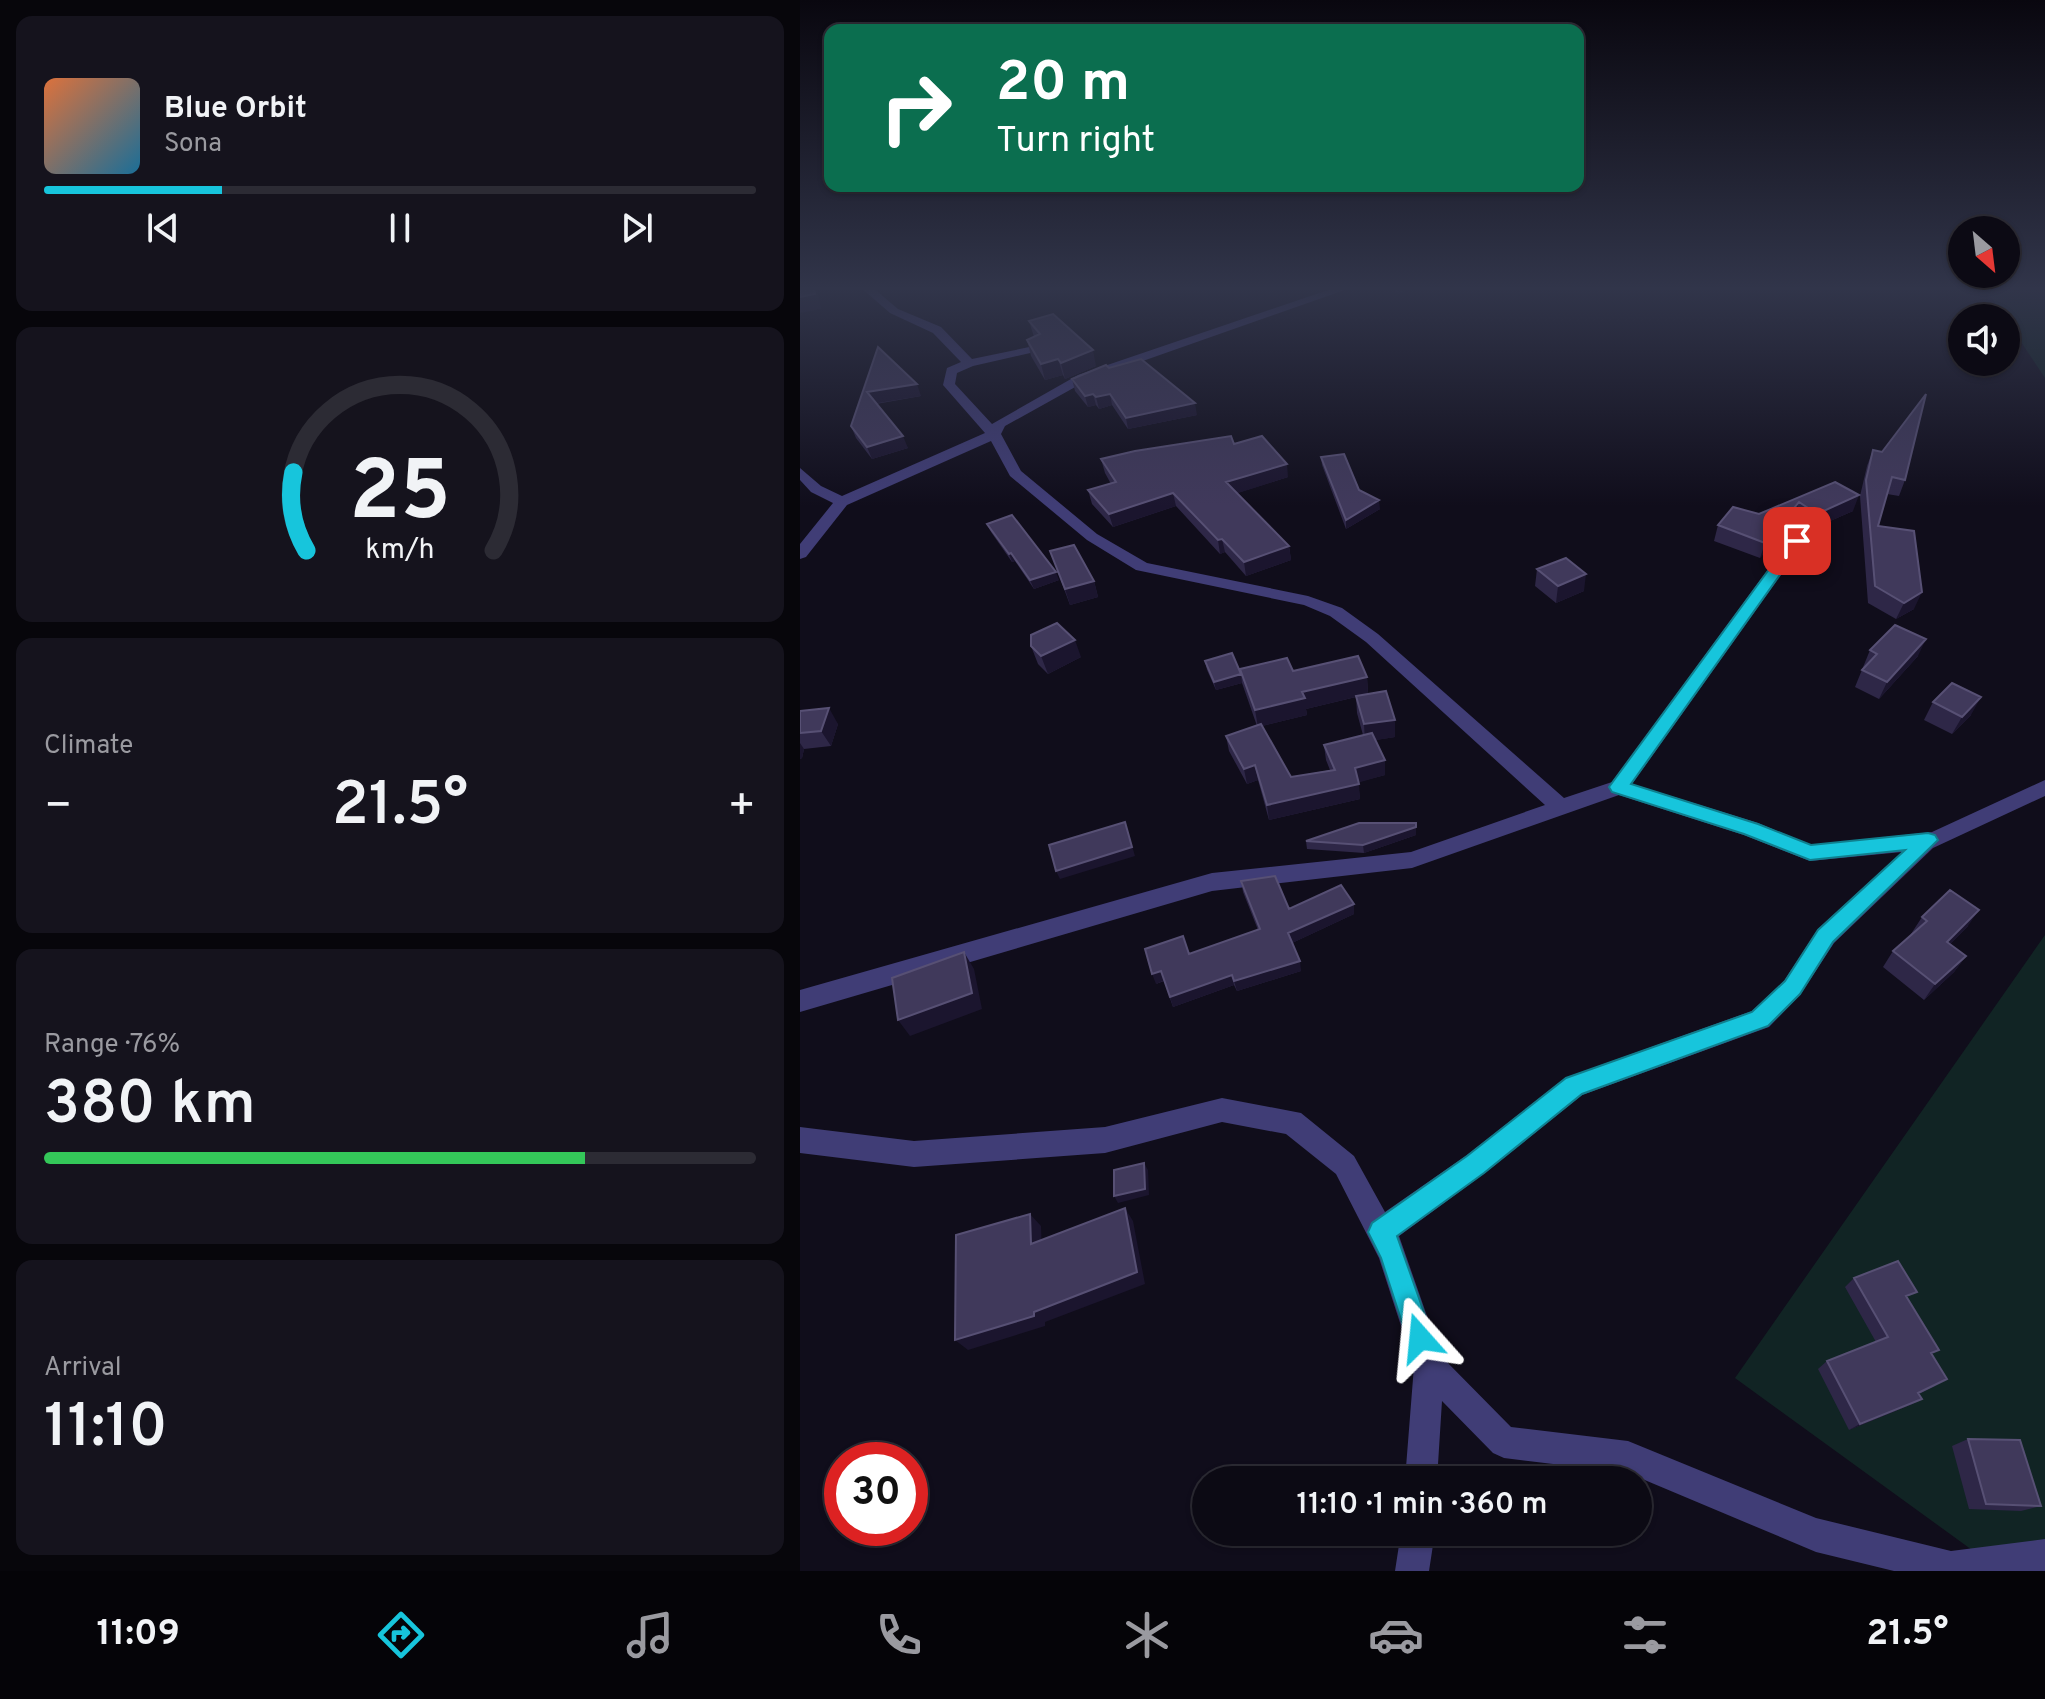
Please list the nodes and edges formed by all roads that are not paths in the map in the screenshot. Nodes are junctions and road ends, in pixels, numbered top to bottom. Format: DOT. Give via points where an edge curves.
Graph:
graph roads {
  1 [pos="965,359"];
  2 [pos="985,359"];
  3 [pos="1137,359"];
  4 [pos="969,363"];
  5 [pos="994,434"];
  6 [pos="800,472"];
  7 [pos="842,502"];
  8 [pos="1797,541"];
  9 [pos="800,554"];
  10 [pos="1619,787"];
  11 [pos="2045,787"];
  12 [pos="1561,807"];
  13 [pos="1928,840"];
  14 [pos="800,1001"];
  15 [pos="800,1140"];
  16 [pos="1381,1232"];
  17 [pos="1429,1366"];
  18 [pos="1422,1466"];
  19 [pos="1416,1546"];
  20 [pos="2045,1556"];
  21 [pos="1412,1571"];
  1 -- 4 [label="street"];
  2 -- 4 [label="street"];
  3 -- 5 [label="street" via="1082,378 999,424"];
  4 -- 5 [label="street" via="951,371 949,385"];
  5 -- 7 [label="street"];
  5 -- 12 [label="street" via="1015,473 1092,537 1142,567 1308,601 1336,612"];
  6 -- 7 [label="street" via="816,489"];
  7 -- 9 [label="street"];
  8 -- 10 [label="street"];
  10 -- 12 [label="street"];
  10 -- 13 [label="street" via="1810,853"];
  11 -- 13 [label="street"];
  12 -- 14 [label="street" via="1412,860 1212,882"];
  13 -- 16 [label="street" via="1826,936 1792,988 1760,1019 1574,1086"];
  15 -- 16 [label="street" via="914,1154 1105,1140 1222,1110 1292,1122 1345,1165"];
  16 -- 17 [label="street"];
  17 -- 18 [label="street"];
  17 -- 20 [label="street" via="1504,1442 1628,1457 1816,1535 1951,1568"];
  19 -- 21 [label="street"];
}
